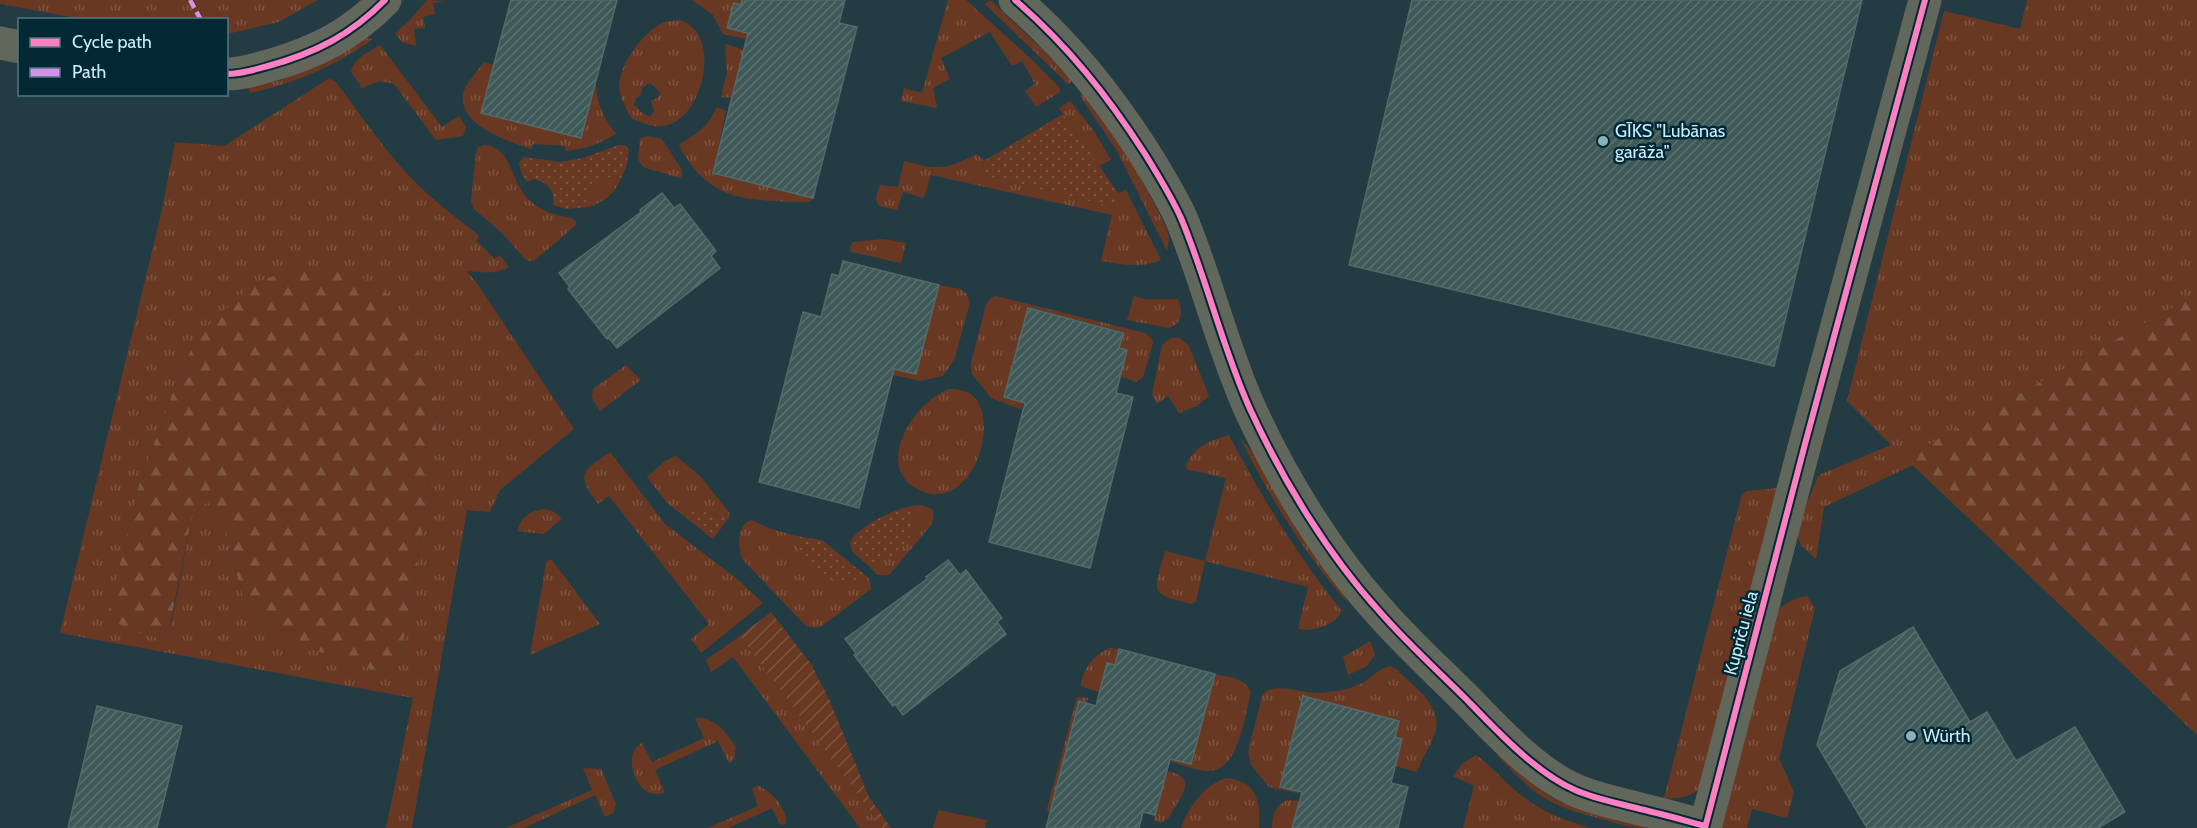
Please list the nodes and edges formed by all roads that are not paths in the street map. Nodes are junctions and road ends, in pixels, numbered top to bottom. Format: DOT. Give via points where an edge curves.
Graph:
graph roads {
  1 [pos="385,0"];
  2 [pos="1015,0"];
  3 [pos="1925,0"];
  4 [pos="0,43"];
  5 [pos="18,46"];
  6 [pos="228,74"];
  7 [pos="1705,827"];
  1 -- 6 [label="street" via="371,15 319,49 269,66"];
  2 -- 7 [label="street" via="1093,79 1160,178 1180,216 1233,369 1284,478 1379,612 1488,722 1548,775 1602,800"];
  3 -- 7 [label="street, Kupriču iela"];
  4 -- 5 [label="street"];
}
